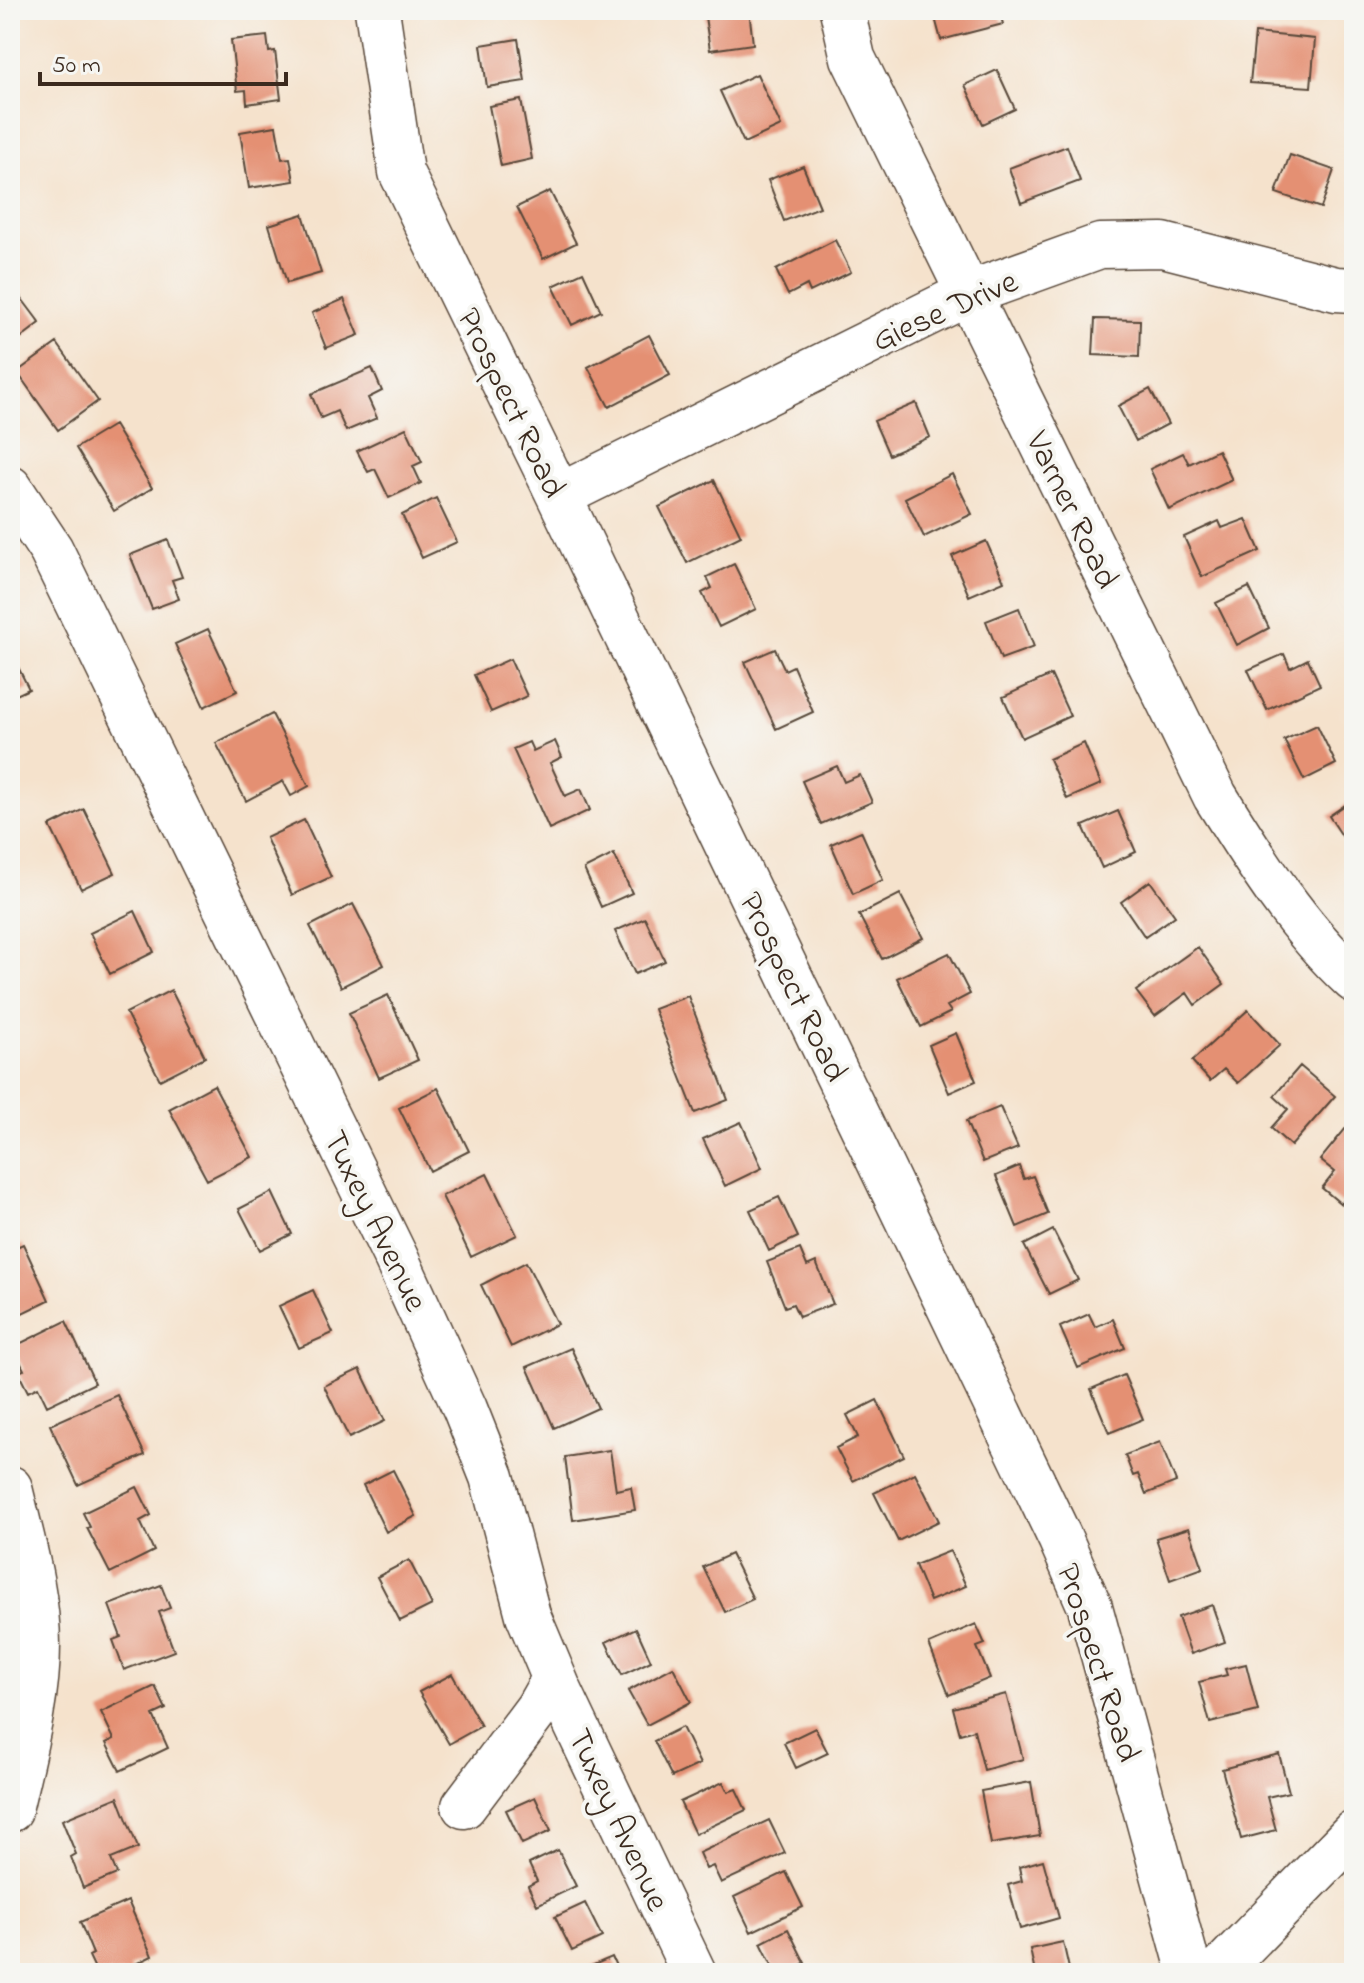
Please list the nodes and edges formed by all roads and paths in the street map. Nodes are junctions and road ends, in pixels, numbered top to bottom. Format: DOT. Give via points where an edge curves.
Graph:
graph roads {
  1 [pos="377,10"];
  2 [pos="842,10"];
  3 [pos="1354,290"];
  4 [pos="967,294"];
  5 [pos="10,488"];
  6 [pos="559,496"];
  7 [pos="1354,980"];
  8 [pos="10,1488"];
  9 [pos="554,1679"];
  10 [pos="464,1806"];
  11 [pos="10,1810"];
  12 [pos="1354,1832"];
  13 [pos="694,1973"];
  14 [pos="1190,1973"];
  15 [pos="1217,1973"];
  1 -- 6 [label="street, Prospect Road" via="401,172"];
  2 -- 4 [label="street, Varner Road" via="853,58"];
  3 -- 4 [label="street, Giese Drive" via="1163,245 1100,246"];
  4 -- 6 [label="street, Giese Drive"];
  4 -- 7 [label="street, Varner Road" via="1215,796 1268,881 1325,953"];
  5 -- 9 [label="street, Tuxey Avenue" via="51,550 434,1340 492,1477 528,1615"];
  6 -- 14 [label="street, Prospect Road" via="1090,1607"];
  8 -- 11 [label="street" via="33,1585 38,1646"];
  9 -- 10 [label="street"];
  9 -- 13 [label="street, Tuxey Avenue"];
  12 -- 15 [label="street"];
}
